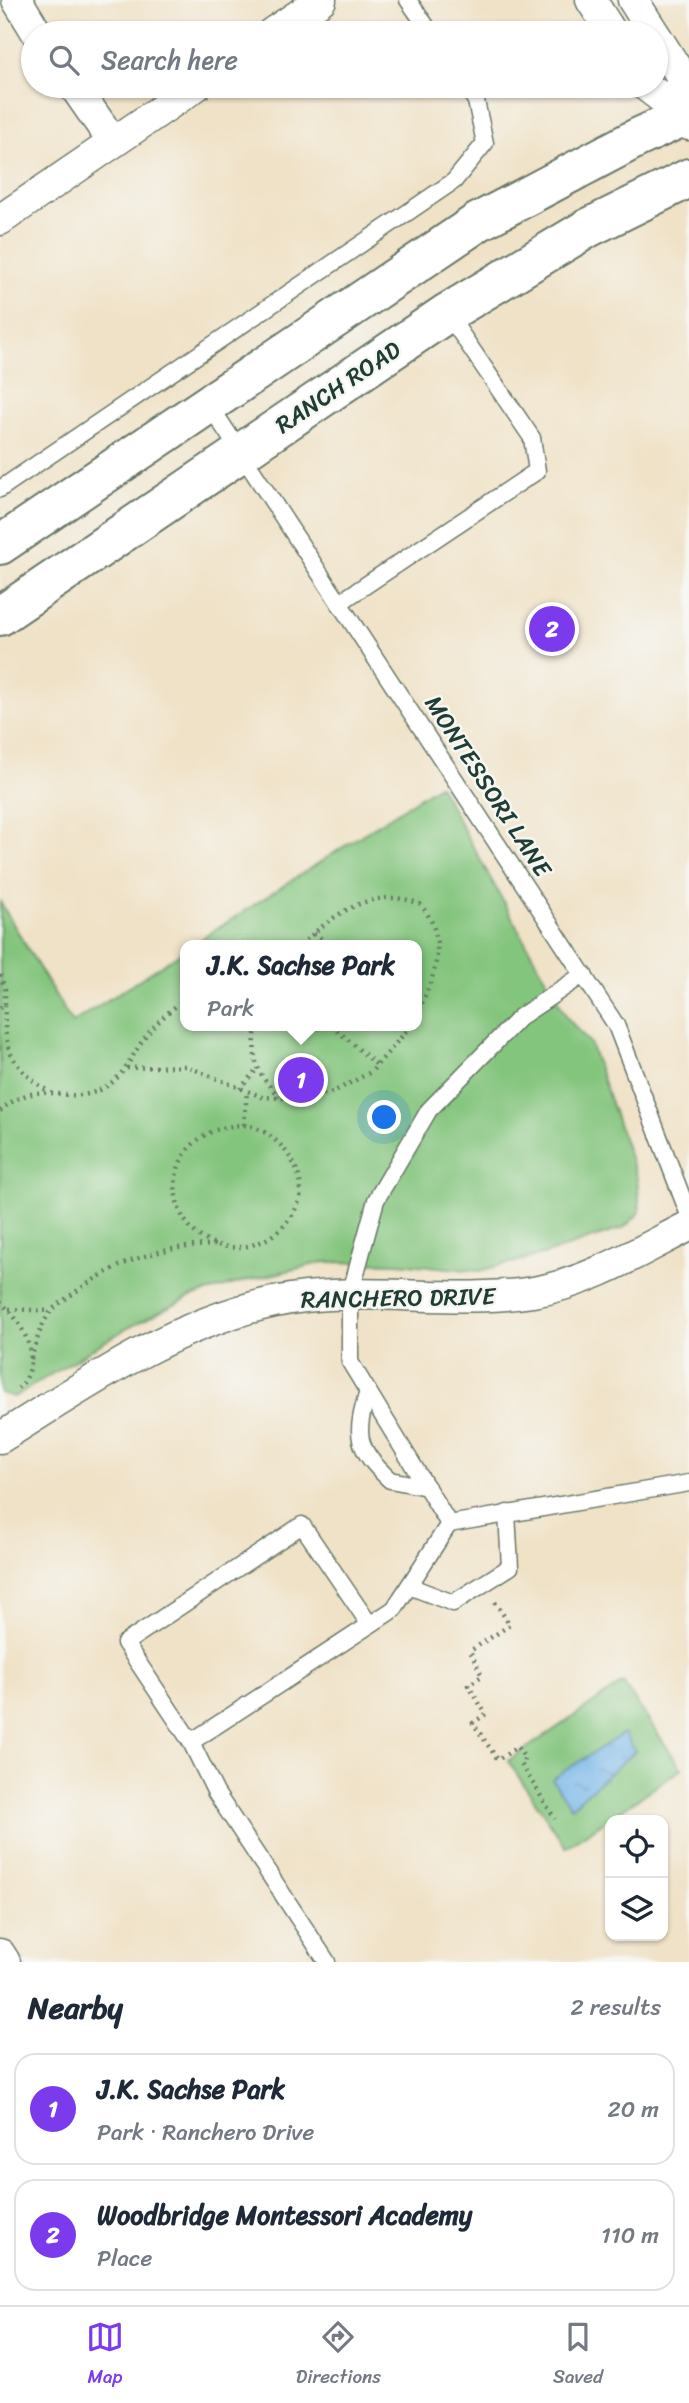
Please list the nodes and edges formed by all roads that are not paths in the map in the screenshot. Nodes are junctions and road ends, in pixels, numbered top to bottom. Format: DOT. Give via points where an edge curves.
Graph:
graph roads {
  1 [pos="17,0"];
  2 [pos="408,0"];
  3 [pos="591,0"];
  4 [pos="633,0"];
  5 [pos="314,2"];
  6 [pos="30,21"];
  7 [pos="288,21"];
  8 [pos="422,21"];
  9 [pos="604,21"];
  10 [pos="646,21"];
  11 [pos="668,55"];
  12 [pos="82,98"];
  13 [pos="178,98"];
  14 [pos="474,98"];
  15 [pos="661,98"];
  16 [pos="687,118"];
  17 [pos="113,142"];
  18 [pos="689,178"];
  19 [pos="0,220"];
  20 [pos="447,313"];
  21 [pos="208,403"];
  22 [pos="241,453"];
  23 [pos="0,489"];
  24 [pos="0,545"];
  25 [pos="340,603"];
  26 [pos="0,616"];
  27 [pos="584,974"];
  28 [pos="689,1215"];
  29 [pos="689,1226"];
  30 [pos="350,1295"];
  31 [pos="368,1391"];
  32 [pos="0,1438"];
  33 [pos="689,1483"];
  34 [pos="427,1487"];
  35 [pos="507,1513"];
  36 [pos="449,1524"];
  37 [pos="409,1586"];
  38 [pos="370,1625"];
  39 [pos="191,1742"];
  40 [pos="0,1954"];
  41 [pos="5,1962"];
  42 [pos="327,1962"];
  1 -- 6 [label="street"];
  2 -- 8 [label="lane"];
  3 -- 9 [label="street"];
  4 -- 10 [label="street"];
  5 -- 7 [label="street"];
  11 -- 16 [label="street" via="680,74"];
  12 -- 17 [label="street"];
  13 -- 17 [label="street"];
  14 -- 23 [label="lane" via="485,143 454,181"];
  15 -- 16 [label="street"];
  16 -- 21 [label="main road" via="478,222"];
  17 -- 19 [label="street"];
  18 -- 20 [label="main road, RANCH ROAD" via="587,228"];
  20 -- 22 [label="main road, RANCH ROAD"];
  20 -- 25 [label="lane" via="532,438 537,471"];
  21 -- 22 [label="lane, MONTESSORI LANE"];
  21 -- 24 [label="main road"];
  22 -- 25 [label="lane, MONTESSORI LANE"];
  22 -- 26 [label="main road, RANCH ROAD"];
  25 -- 27 [label="lane, MONTESSORI LANE"];
  27 -- 28 [label="lane, MONTESSORI LANE" via="616,1025"];
  27 -- 30 [label="lane" via="520,1017 429,1110 376,1200"];
  29 -- 30 [label="street, RANCHERO DRIVE" via="611,1265 537,1292 489,1297"];
  30 -- 31 [label="lane" via="351,1362"];
  30 -- 32 [label="street, RANCHERO DRIVE" via="276,1301 183,1332 135,1355"];
  31 -- 34 [label="lane"];
  31 -- 34 [label="lane" via="358,1424 359,1439 390,1480"];
  33 -- 35 [label="lane"];
  34 -- 36 [label="lane"];
  35 -- 36 [label="lane"];
  35 -- 37 [label="lane" via="510,1567 453,1603"];
  36 -- 37 [label="lane"];
  37 -- 38 [label="lane" via="394,1609"];
  38 -- 39 [label="lane"];
  38 -- 39 [label="lane" via="302,1525 125,1643"];
  39 -- 42 [label="lane" via="216,1793"];
  40 -- 41 [label="street"];
}
